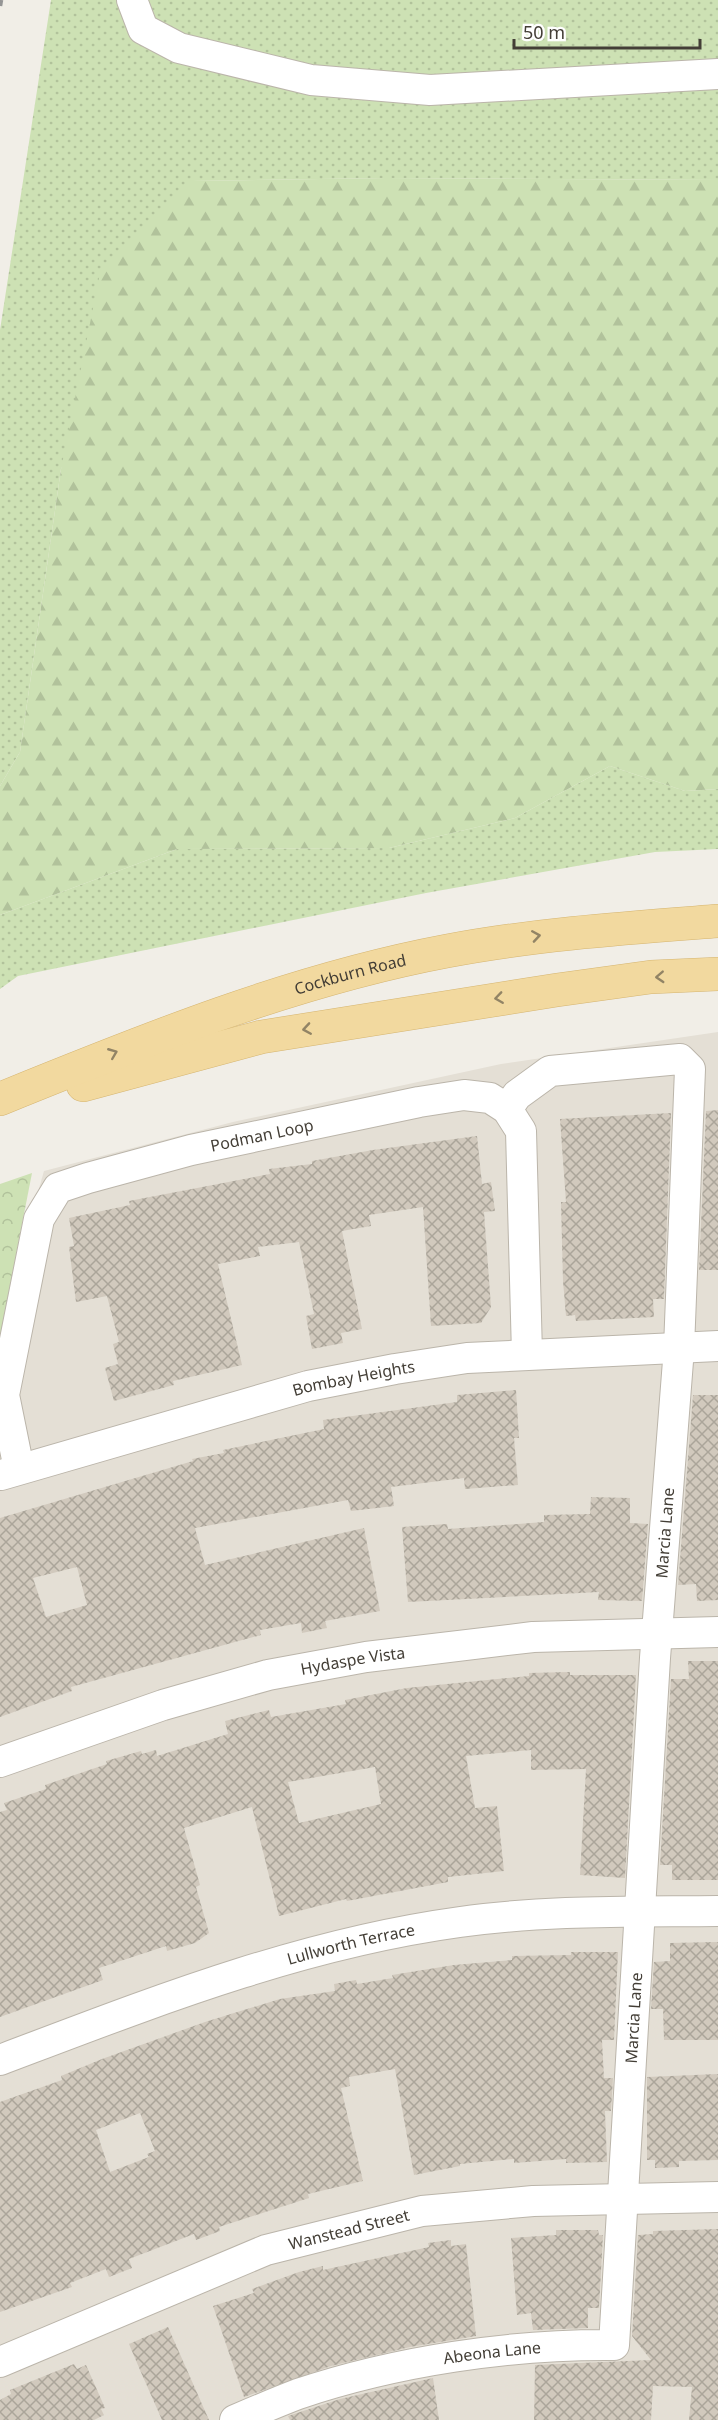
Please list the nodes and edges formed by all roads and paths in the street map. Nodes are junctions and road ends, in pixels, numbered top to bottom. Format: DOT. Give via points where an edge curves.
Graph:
graph roads {
  1 [pos="132,0"];
  2 [pos="718,75"];
  3 [pos="718,921"];
  4 [pos="718,974"];
  5 [pos="0,1099"];
  6 [pos="0,1107"];
  7 [pos="507,1109"];
  8 [pos="718,1346"];
  9 [pos="679,1348"];
  10 [pos="527,1354"];
  11 [pos="10,1472"];
  12 [pos="657,1632"];
  13 [pos="718,1632"];
  14 [pos="0,1762"];
  15 [pos="718,1911"];
  16 [pos="639,1912"];
  17 [pos="0,2060"];
  18 [pos="718,2197"];
  19 [pos="620,2199"];
  20 [pos="0,2362"];
  21 [pos="235,2420"];
  1 -- 2 [label="street" via="143,29 179,48 311,80 430,90"];
  5 -- 3 [label="main road, Cockburn Road, one-way" via="136,1044 352,973 447,951 543,935"];
  4 -- 6 [label="main road, one-way" via="651,977 261,1037"];
  7 -- 9 [label="street, Marcia Lane" via="517,1095 550,1071 680,1059 690,1069"];
  7 -- 10 [label="street" via="521,1131"];
  7 -- 11 [label="street, Podman Loop" via="490,1098 464,1095 419,1102 191,1150 58,1188 39,1219 4,1395"];
  8 -- 9 [label="street, Bombay Heights"];
  9 -- 10 [label="street, Bombay Heights"];
  9 -- 12 [label="street, Marcia Lane"];
  10 -- 11 [label="street, Bombay Heights" via="467,1358 308,1386"];
  12 -- 13 [label="street, Hydaspe Vista"];
  12 -- 14 [label="street, Hydaspe Vista" via="533,1637 366,1657 268,1675 163,1705"];
  12 -- 16 [label="street, Marcia Lane"];
  15 -- 16 [label="street, Lullworth Terrace"];
  16 -- 17 [label="street, Lullworth Terrace" via="460,1922 366,1938 206,1982"];
  16 -- 19 [label="street, Marcia Lane"];
  18 -- 19 [label="street, Wanstead Street"];
  19 -- 20 [label="street, Wanstead Street" via="533,2201 422,2211 266,2250"];
  19 -- 21 [label="street, Abeona Lane" via="614,2345 566,2344 403,2367 299,2394"];
}
